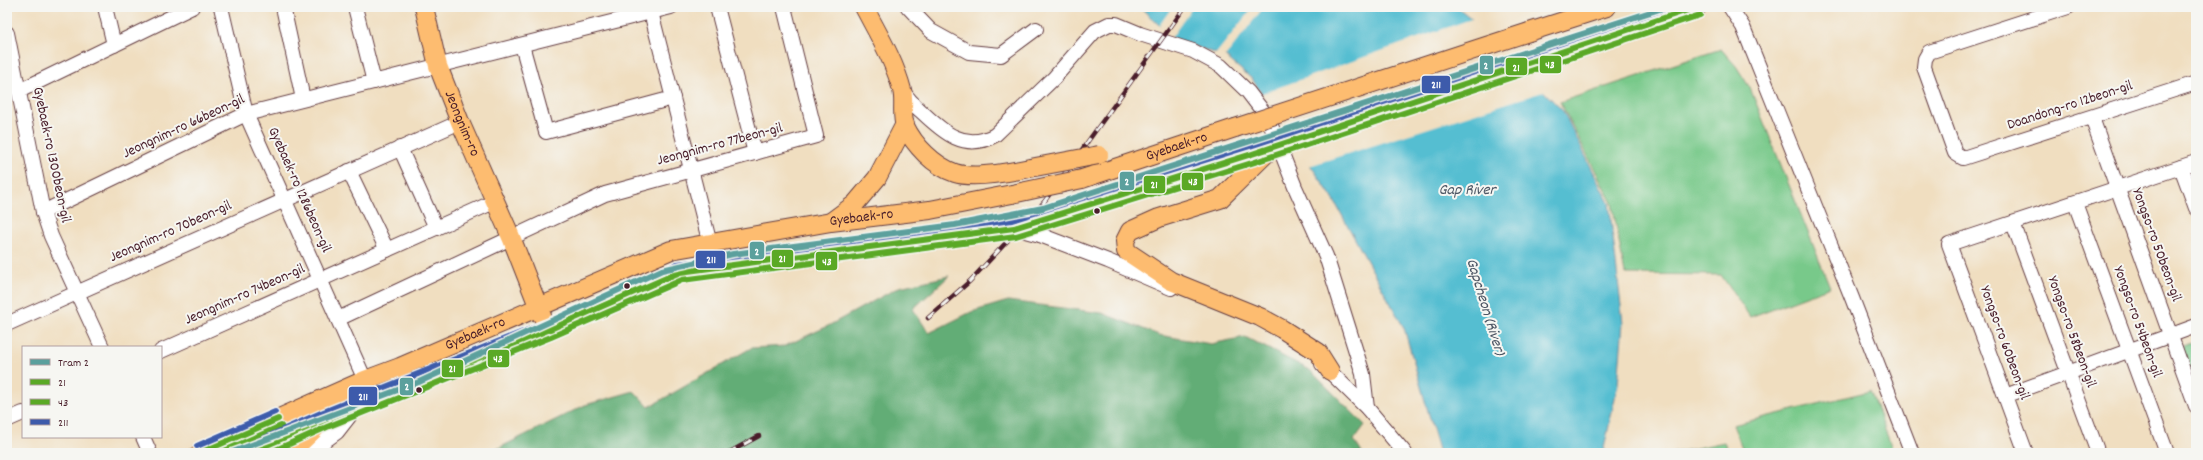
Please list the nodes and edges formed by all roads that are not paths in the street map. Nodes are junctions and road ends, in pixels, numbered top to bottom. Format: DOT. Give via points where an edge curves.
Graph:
graph roads {
  1 [pos="105,7"];
  2 [pos="192,7"];
  3 [pos="221,7"];
  4 [pos="283,7"];
  5 [pos="355,7"];
  6 [pos="424,7"];
  7 [pos="671,7"];
  8 [pos="717,7"];
  9 [pos="784,7"];
  10 [pos="864,7"];
  11 [pos="908,7"];
  12 [pos="1607,7"];
  13 [pos="1697,7"];
  14 [pos="1730,7"];
  15 [pos="2068,7"];
  16 [pos="651,12"];
  17 [pos="1036,29"];
  18 [pos="7,33"];
  19 [pos="114,45"];
  20 [pos="522,45"];
  21 [pos="438,66"];
  22 [pos="374,82"];
  23 [pos="2196,83"];
  24 [pos="20,91"];
  25 [pos="903,91"];
  26 [pos="673,98"];
  27 [pos="303,99"];
  28 [pos="246,114"];
  29 [pos="2092,118"];
  30 [pos="460,122"];
  31 [pos="905,124"];
  32 [pos="400,148"];
  33 [pos="755,153"];
  34 [pos="1255,159"];
  35 [pos="2196,162"];
  36 [pos="1128,164"];
  37 [pos="2181,167"];
  38 [pos="691,170"];
  39 [pos="349,171"];
  40 [pos="2117,188"];
  41 [pos="285,200"];
  42 [pos="496,202"];
  43 [pos="2075,202"];
  44 [pos="2196,208"];
  45 [pos="43,212"];
  46 [pos="831,222"];
  47 [pos="2013,223"];
  48 [pos="436,228"];
  49 [pos="1014,228"];
  50 [pos="511,237"];
  51 [pos="710,244"];
  52 [pos="387,250"];
  53 [pos="321,280"];
  54 [pos="77,292"];
  55 [pos="538,306"];
  56 [pos="338,319"];
  57 [pos="7,324"];
  58 [pos="2196,326"];
  59 [pos="548,330"];
  60 [pos="2171,336"];
  61 [pos="102,346"];
  62 [pos="162,351"];
  63 [pos="2129,351"];
  64 [pos="1330,371"];
  65 [pos="2068,373"];
  66 [pos="365,380"];
  67 [pos="2005,396"];
  68 [pos="2196,406"];
  69 [pos="1367,408"];
  70 [pos="355,409"];
  71 [pos="22,413"];
  72 [pos="7,420"];
  73 [pos="324,420"];
  74 [pos="143,438"];
  75 [pos="150,453"];
  76 [pos="200,453"];
  77 [pos="249,453"];
  78 [pos="290,453"];
  79 [pos="308,453"];
  80 [pos="1405,453"];
  81 [pos="1912,453"];
  82 [pos="2026,453"];
  83 [pos="2098,453"];
  84 [pos="2166,453"];
  1 -- 19 [label="street"];
  2 -- 19 [label="street"];
  3 -- 28 [label="street, Gyebaek-ro 1286beon-gil"];
  4 -- 27 [label="street"];
  5 -- 22 [label="street"];
  6 -- 21 [label="main road, Jeongnim-ro"];
  7 -- 16 [label="street, Jeongnim-ro 66beon-gil"];
  8 -- 33 [label="street"];
  9 -- 33 [label="street, Jeongnim-ro 77beon-gil" via="816,136"];
  10 -- 25 [label="main road" via="891,59"];
  11 -- 17 [label="street" via="931,31 969,52 1002,55"];
  12 -- 36 [label="main road, Gyebaek-ro, bridge"];
  13 -- 34 [label="main road, Gyebaek-ro, bridge" via="1274,146"];
  14 -- 81 [label="street" via="1746,35"];
  15 -- 29 [label="street, Doandong-ro 12beon-gil" via="1929,52 1924,67 1955,153 1964,158"];
  16 -- 20 [label="street, Jeongnim-ro 66beon-gil"];
  16 -- 26 [label="street"];
  18 -- 24 [label="street, Gyebaek-ro 1300beon-gil"];
  19 -- 24 [label="street"];
  20 -- 21 [label="street, Jeongnim-ro 66beon-gil"];
  20 -- 26 [label="street" via="546,132"];
  21 -- 22 [label="street, Jeongnim-ro 66beon-gil"];
  21 -- 30 [label="main road, Jeongnim-ro"];
  22 -- 27 [label="street, Jeongnim-ro 66beon-gil"];
  23 -- 29 [label="street, Doandong-ro 12beon-gil"];
  24 -- 45 [label="street, Gyebaek-ro 1300beon-gil"];
  25 -- 31 [label="main road"];
  25 -- 69 [label="street" via="910,103 948,134 971,142 984,141 995,135 1054,78 1095,31 1109,24 1116,24 1193,51 1220,66 1248,92 1268,118 1326,256 1363,374"];
  26 -- 38 [label="street"];
  27 -- 28 [label="street, Jeongnim-ro 66beon-gil"];
  28 -- 41 [label="street, Gyebaek-ro 1286beon-gil"];
  28 -- 45 [label="street, Jeongnim-ro 66beon-gil"];
  29 -- 40 [label="street, Yongso-ro 50beon-gil"];
  30 -- 32 [label="street, Jeongnim-ro 70beon-gil"];
  30 -- 42 [label="main road, Jeongnim-ro"];
  31 -- 36 [label="main road, bridge" via="920,149 940,166 956,173 995,174 1099,154"];
  31 -- 46 [label="main road" via="877,178 855,204"];
  32 -- 39 [label="street, Jeongnim-ro 70beon-gil"];
  32 -- 48 [label="street"];
  33 -- 38 [label="street, Jeongnim-ro 77beon-gil"];
  34 -- 49 [label="main road, Gyebaek-ro, bridge"];
  34 -- 64 [label="main road" via="1220,199 1158,218 1130,231 1125,241 1126,252 1171,281 1260,317 1282,329 1318,352"];
  35 -- 37 [label="street"];
  36 -- 46 [label="main road, Gyebaek-ro, bridge" via="1082,179 1012,194 930,210"];
  37 -- 40 [label="street"];
  37 -- 44 [label="street"];
  38 -- 50 [label="street, Jeongnim-ro 77beon-gil" via="605,194"];
  38 -- 51 [label="street"];
  39 -- 41 [label="street, Jeongnim-ro 70beon-gil"];
  39 -- 52 [label="street"];
  40 -- 43 [label="street"];
  40 -- 60 [label="street, Yongso-ro 50beon-gil"];
  41 -- 53 [label="street, Gyebaek-ro 1286beon-gil"];
  41 -- 54 [label="street, Jeongnim-ro 70beon-gil"];
  42 -- 48 [label="street, Jeongnim-ro 74beon-gil"];
  42 -- 50 [label="main road, Jeongnim-ro"];
  43 -- 47 [label="street"];
  43 -- 63 [label="street, Yongso-ro 54beon-gil"];
  45 -- 54 [label="street, Gyebaek-ro 1300beon-gil" via="51,236"];
  46 -- 51 [label="main road, Gyebaek-ro"];
  47 -- 65 [label="street, Yongso-ro 58beon-gil"];
  47 -- 67 [label="street, Yongso-ro 60beon-gil" via="1949,244"];
  48 -- 52 [label="street, Jeongnim-ro 74beon-gil"];
  49 -- 59 [label="main road, Gyebaek-ro, bridge" via="680,272"];
  49 -- 64 [label="street, bridge" via="1108,261 1273,331 1305,350"];
  50 -- 55 [label="main road, Jeongnim-ro"];
  50 -- 56 [label="street"];
  51 -- 55 [label="main road, Gyebaek-ro" via="671,250"];
  52 -- 53 [label="street, Jeongnim-ro 74beon-gil"];
  53 -- 56 [label="street, Gyebaek-ro 1286beon-gil"];
  53 -- 62 [label="street, Jeongnim-ro 74beon-gil"];
  54 -- 57 [label="street, Jeongnim-ro 70beon-gil"];
  54 -- 61 [label="street, Gyebaek-ro 1300beon-gil"];
  55 -- 59 [label="main road, Jeongnim-ro"];
  55 -- 66 [label="main road, Gyebaek-ro"];
  56 -- 66 [label="street, Gyebaek-ro 1286beon-gil"];
  58 -- 60 [label="street"];
  59 -- 70 [label="main road, Gyebaek-ro"];
  60 -- 63 [label="street"];
  60 -- 68 [label="street, Yongso-ro 50beon-gil"];
  63 -- 65 [label="street"];
  63 -- 84 [label="street, Yongso-ro 54beon-gil"];
  64 -- 69 [label="street"];
  65 -- 67 [label="street"];
  65 -- 83 [label="street, Yongso-ro 58beon-gil"];
  66 -- 76 [label="main road, Gyebaek-ro"];
  67 -- 82 [label="street, Yongso-ro 60beon-gil"];
  69 -- 80 [label="street"];
  70 -- 73 [label="main road, Gyebaek-ro"];
  70 -- 79 [label="street" via="337,432"];
  71 -- 72 [label="street"];
  73 -- 77 [label="main road, Gyebaek-ro"];
  73 -- 78 [label="main road"];
  74 -- 75 [label="street"];
}
